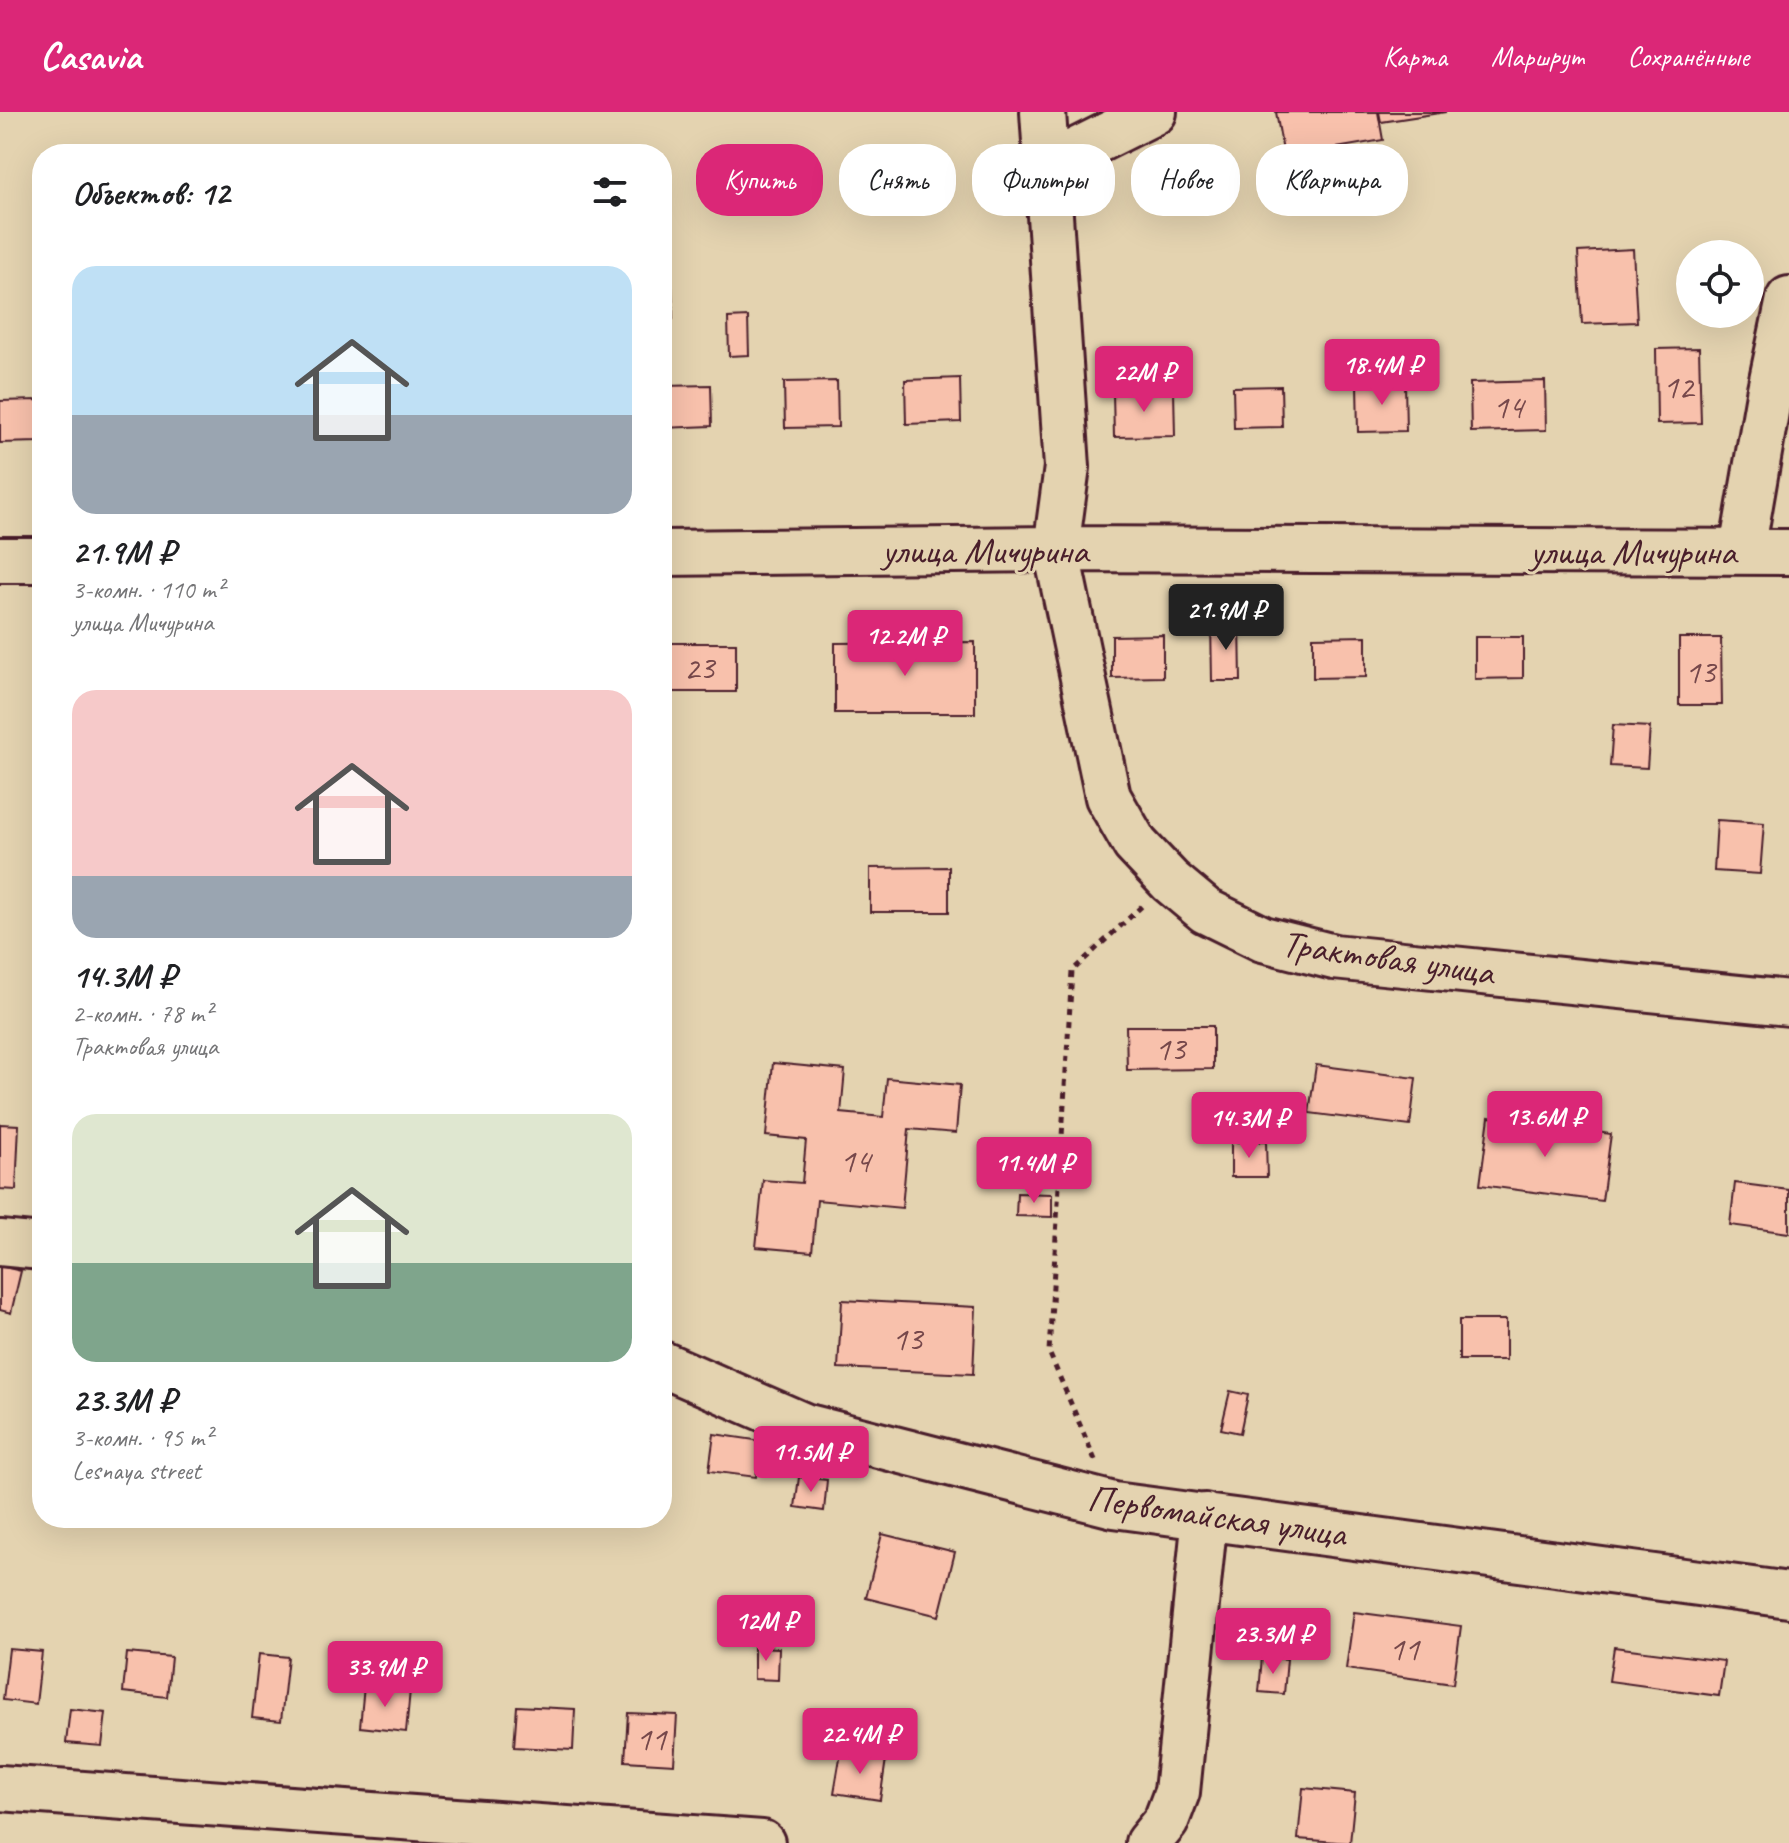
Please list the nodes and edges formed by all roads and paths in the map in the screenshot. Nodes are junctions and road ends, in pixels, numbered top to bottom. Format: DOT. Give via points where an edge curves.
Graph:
graph roads {
  1 [pos="1043,112"];
  2 [pos="1154,112"];
  3 [pos="1046,144"];
  4 [pos="1090,144"];
  5 [pos="1051,216"];
  6 [pos="1789,299"];
  7 [pos="1056,549"];
  8 [pos="1742,551"];
  9 [pos="1789,552"];
  10 [pos="672,553"];
  11 [pos="0,560"];
  12 [pos="32,560"];
  13 [pos="1170,881"];
  14 [pos="1789,1003"];
  15 [pos="0,1243"];
  16 [pos="32,1246"];
  17 [pos="672,1368"];
  18 [pos="1114,1505"];
  19 [pos="1205,1516"];
  20 [pos="1789,1595"];
  21 [pos="0,1788"];
  22 [pos="762,1843"];
  23 [pos="1148,1843"];
  1 -- 3 [label="street, Трактовая улица"];
  2 -- 4 [label="street"];
  5 -- 7 [label="street, Трактовая улица" via="1067,467"];
  6 -- 8 [label="street"];
  7 -- 8 [label="street, улица Мичурина"];
  7 -- 10 [label="street, улица Мичурина"];
  7 -- 13 [label="street, Трактовая улица" via="1108,797 1135,844"];
  8 -- 9 [label="street, улица Мичурина"];
  11 -- 12 [label="street"];
  13 -- 14 [label="street, Трактовая улица" via="1206,911 1263,939 1334,957"];
  13 -- 18 [label="path" via="1072,971 1049,1352"];
  15 -- 16 [label="street"];
  17 -- 18 [label="street, Первомайская улица" via="804,1426"];
  18 -- 19 [label="street, Первомайская улица"];
  19 -- 20 [label="street, Первомайская улица"];
  19 -- 23 [label="street" via="1177,1792 1166,1821"];
  21 -- 22 [label="street"];
}
